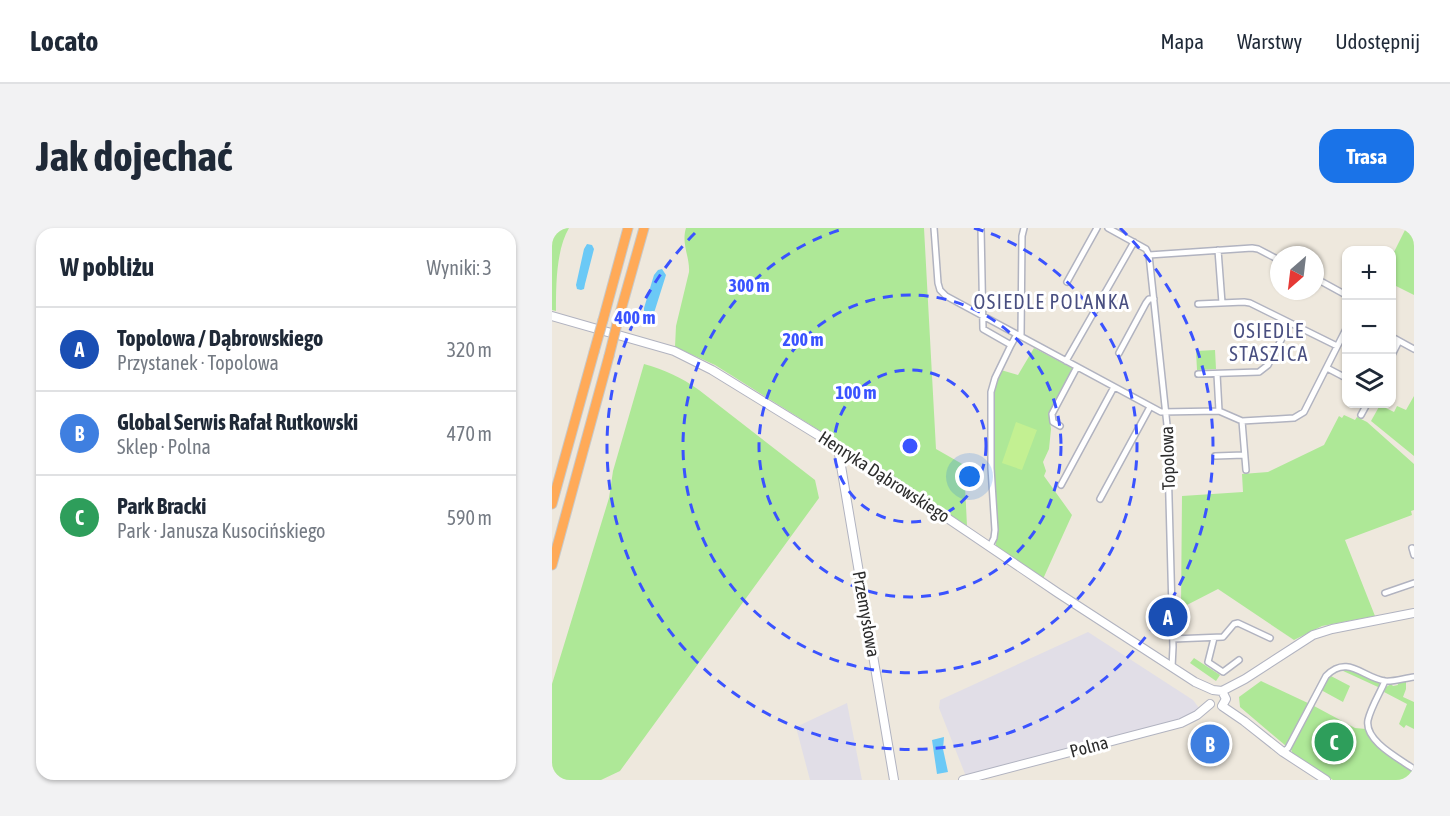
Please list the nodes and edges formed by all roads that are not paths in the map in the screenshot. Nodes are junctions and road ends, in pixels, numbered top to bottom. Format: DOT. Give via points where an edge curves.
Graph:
graph roads {
  1 [pos="628,228"];
  2 [pos="644,228"];
  3 [pos="934,228"];
  4 [pos="981,228"];
  5 [pos="1024,228"];
  6 [pos="1097,228"];
  7 [pos="1108,228"];
  8 [pos="1134,242"];
  9 [pos="1218,250"];
  10 [pos="1149,253"];
  11 [pos="1270,255"];
  12 [pos="1067,282"];
  13 [pos="1324,283"];
  14 [pos="1342,292"];
  15 [pos="1154,299"];
  16 [pos="1222,303"];
  17 [pos="1198,304"];
  18 [pos="552,315"];
  19 [pos="982,315"];
  20 [pos="1290,323"];
  21 [pos="1019,335"];
  22 [pos="1342,338"];
  23 [pos="1396,339"];
  24 [pos="1399,341"];
  25 [pos="1011,345"];
  26 [pos="1337,346"];
  27 [pos="1414,349"];
  28 [pos="1119,353"];
  29 [pos="1392,354"];
  30 [pos="1066,361"];
  31 [pos="1077,367"];
  32 [pos="1327,368"];
  33 [pos="1198,374"];
  34 [pos="1217,374"];
  35 [pos="1342,376"];
  36 [pos="1114,387"];
  37 [pos="1150,407"];
  38 [pos="1365,408"];
  39 [pos="1219,411"];
  40 [pos="1166,413"];
  41 [pos="1361,415"];
  42 [pos="1242,421"];
  43 [pos="1060,426"];
  44 [pos="838,448"];
  45 [pos="1244,455"];
  46 [pos="1215,456"];
  47 [pos="856,459"];
  48 [pos="842,469"];
  49 [pos="1246,470"];
  50 [pos="1061,485"];
  51 [pos="1100,499"];
  52 [pos="552,504"];
  53 [pos="990,546"];
  54 [pos="1412,548"];
  55 [pos="1414,555"];
  56 [pos="552,565"];
  57 [pos="1414,583"];
  58 [pos="1385,593"];
  59 [pos="1414,613"];
  60 [pos="1214,638"];
  61 [pos="1270,638"];
  62 [pos="1173,639"];
  63 [pos="1239,660"];
  64 [pos="1172,667"];
  65 [pos="1414,677"];
  66 [pos="1385,681"];
  67 [pos="1211,696"];
  68 [pos="1224,698"];
  69 [pos="1283,752"];
  70 [pos="1414,769"];
  71 [pos="894,780"];
  72 [pos="963,780"];
  73 [pos="1326,780"];
  1 -- 52 [label="highway, bridge"];
  2 -- 56 [label="highway, bridge"];
  3 -- 19 [label="street" via="940,290"];
  4 -- 19 [label="street"];
  5 -- 21 [label="street"];
  6 -- 12 [label="street"];
  7 -- 8 [label="street"];
  8 -- 10 [label="street"];
  8 -- 30 [label="street"];
  9 -- 10 [label="street"];
  9 -- 11 [label="street" via="1258,249"];
  9 -- 16 [label="street"];
  10 -- 15 [label="street, Topolowa"];
  13 -- 14 [label="street"];
  15 -- 28 [label="street" via="1146,303"];
  15 -- 40 [label="street, Topolowa"];
  16 -- 17 [label="street"];
  16 -- 20 [label="street" via="1250,303"];
  18 -- 44 [label="street, Henryka Dąbrowskiego" via="691,358"];
  19 -- 21 [label="street"];
  19 -- 25 [label="street" via="983,329"];
  20 -- 26 [label="street"];
  20 -- 34 [label="street" via="1268,365 1259,372"];
  21 -- 25 [label="street"];
  21 -- 30 [label="street"];
  22 -- 26 [label="street"];
  23 -- 24 [label="street"];
  24 -- 27 [label="street"];
  24 -- 29 [label="street"];
  25 -- 53 [label="street" via="991,392 995,530"];
  26 -- 32 [label="street"];
  30 -- 31 [label="street"];
  31 -- 36 [label="street"];
  31 -- 43 [label="street" via="1052,414 1053,422"];
  32 -- 35 [label="street"];
  32 -- 42 [label="street" via="1304,412 1294,418"];
  33 -- 34 [label="street"];
  34 -- 39 [label="street"];
  36 -- 37 [label="street"];
  36 -- 50 [label="street"];
  37 -- 40 [label="street"];
  37 -- 51 [label="street"];
  38 -- 41 [label="street"];
  39 -- 40 [label="street"];
  39 -- 42 [label="street"];
  40 -- 62 [label="street, Topolowa"];
  42 -- 45 [label="street"];
  44 -- 47 [label="street, Henryka Dąbrowskiego"];
  44 -- 48 [label="street, Przemysłowa"];
  45 -- 46 [label="street"];
  45 -- 49 [label="street"];
  47 -- 48 [label="street"];
  47 -- 53 [label="street, Henryka Dąbrowskiego"];
  48 -- 71 [label="street, Przemysłowa"];
  53 -- 64 [label="street, Henryka Dąbrowskiego"];
  54 -- 55 [label="street"];
  57 -- 58 [label="street"];
  59 -- 68 [label="street" via="1313,635 1245,679"];
  60 -- 61 [label="street" via="1223,637 1238,623"];
  60 -- 62 [label="street"];
  60 -- 63 [label="street" via="1208,662 1223,672"];
  62 -- 64 [label="street, Topolowa"];
  64 -- 67 [label="street, Henryka Dąbrowskiego"];
  65 -- 66 [label="street"];
  66 -- 69 [label="street" via="1352,667 1331,671"];
  66 -- 70 [label="street" via="1368,720 1368,730 1375,741"];
  67 -- 68 [label="street"];
  67 -- 68 [label="street" via="1216,707"];
  67 -- 72 [label="street, Polna" via="1197,715 1181,723"];
  68 -- 69 [label="street" via="1244,721"];
  69 -- 73 [label="street"];
}
